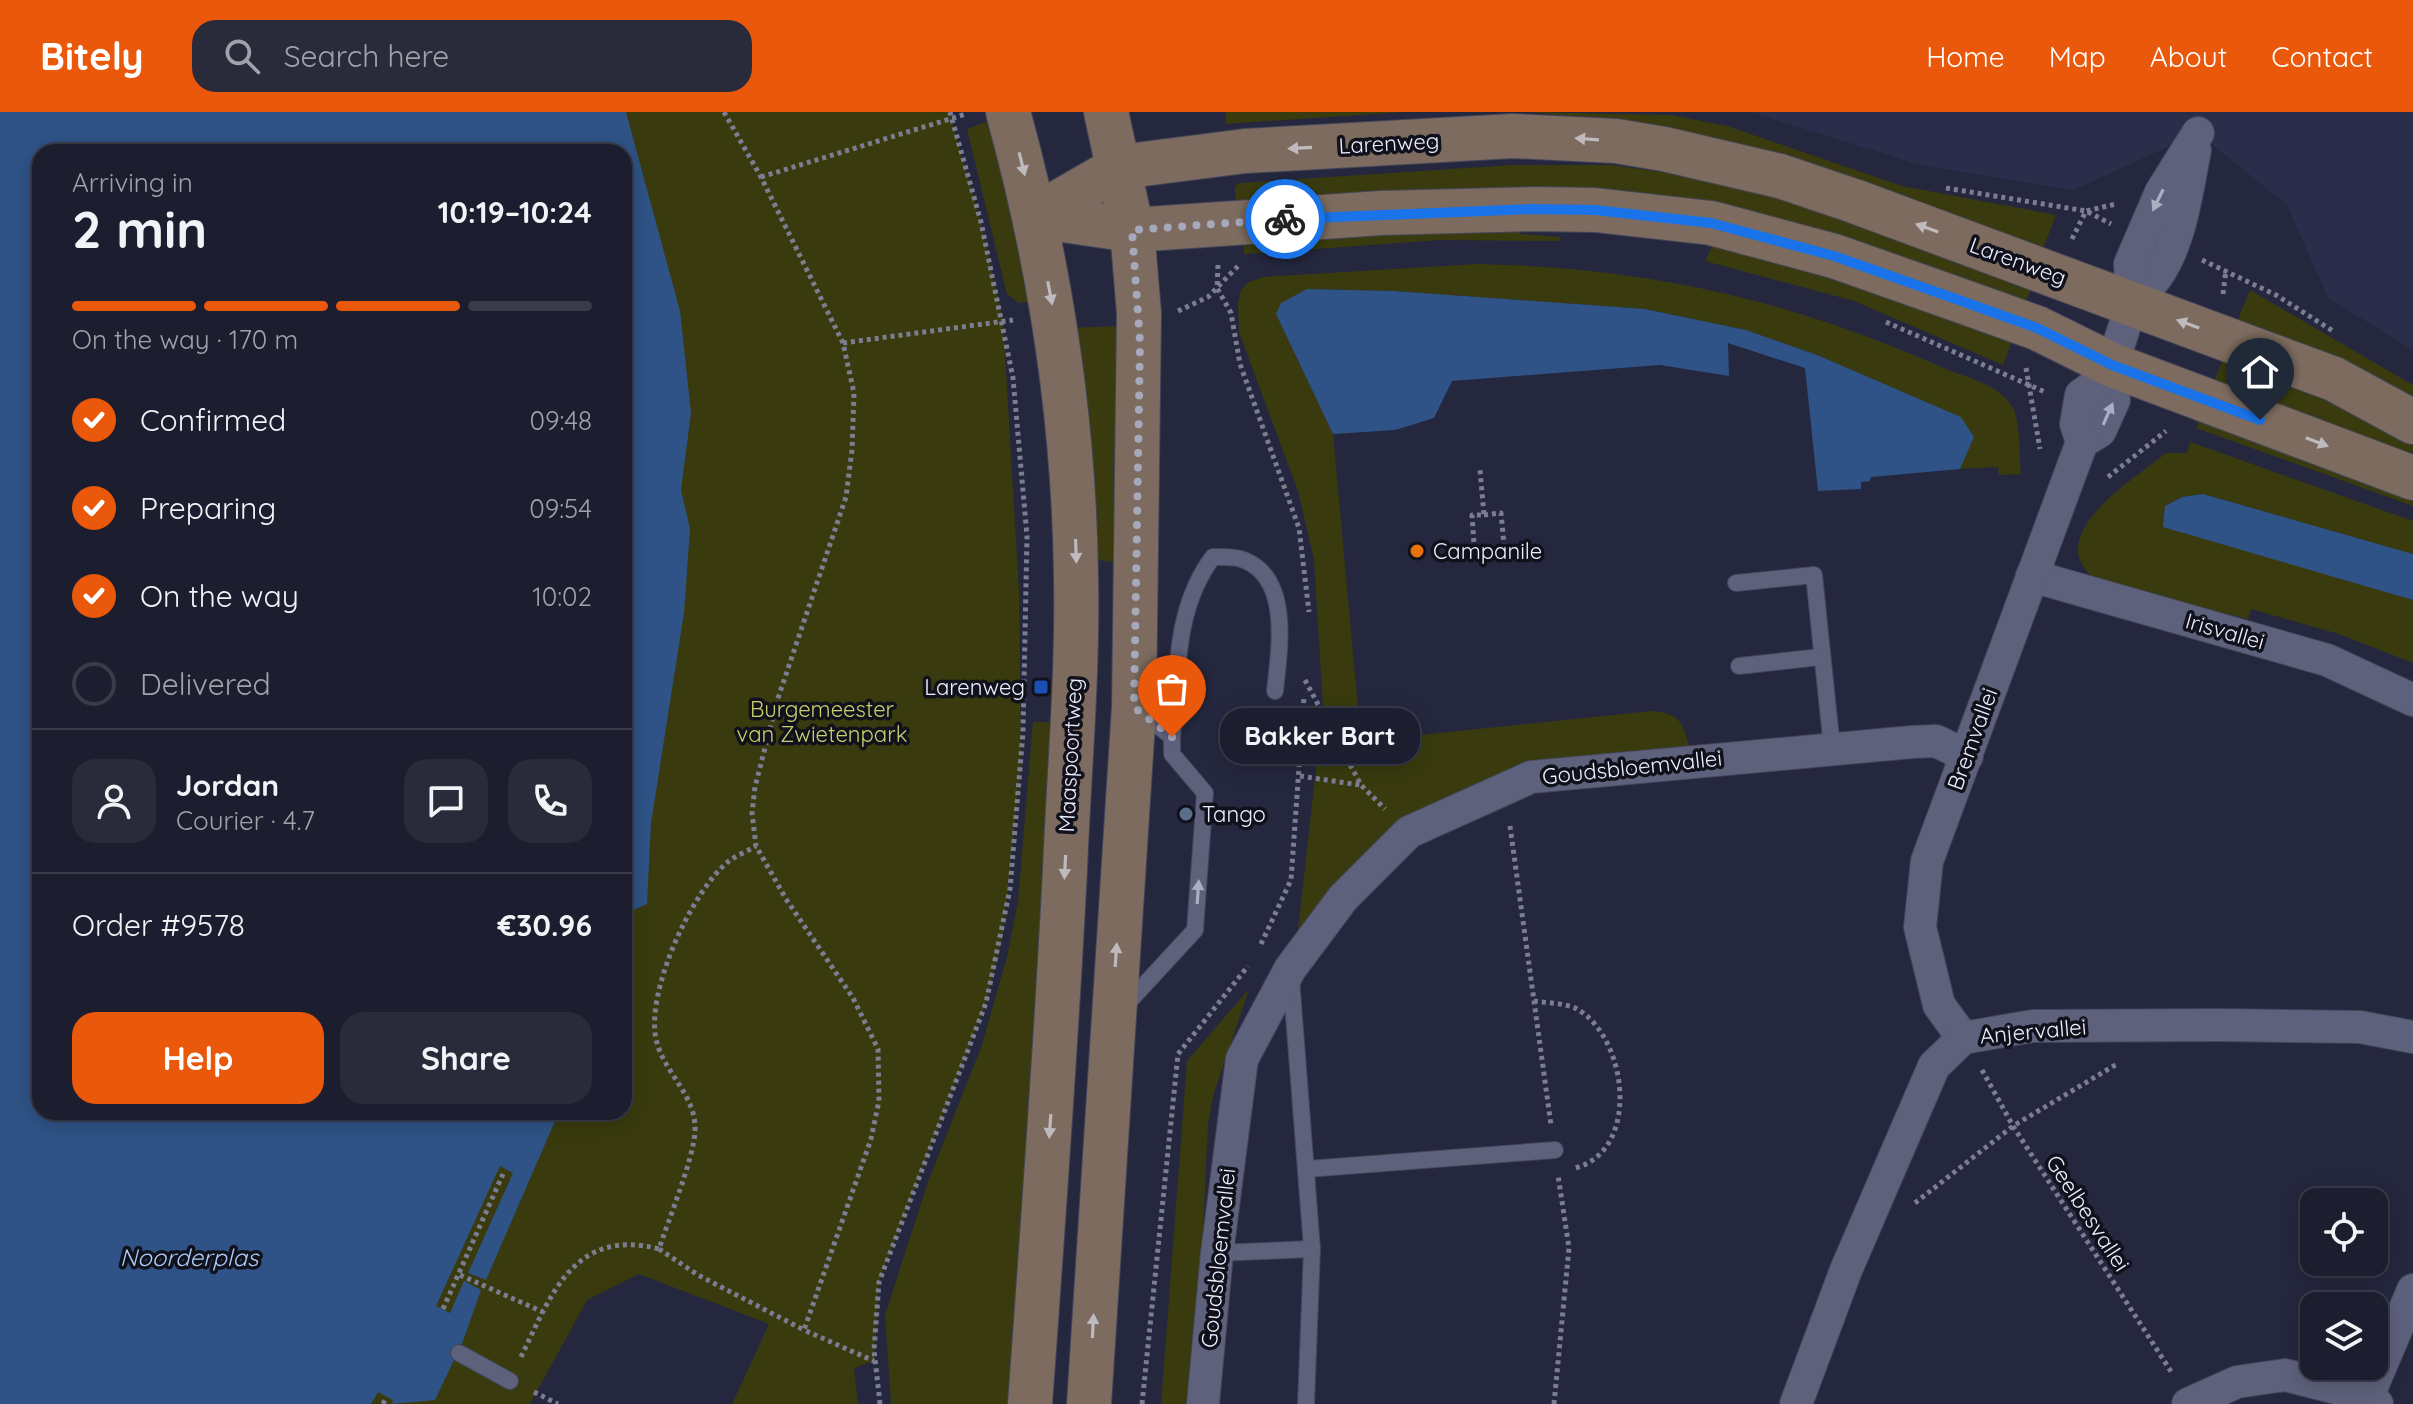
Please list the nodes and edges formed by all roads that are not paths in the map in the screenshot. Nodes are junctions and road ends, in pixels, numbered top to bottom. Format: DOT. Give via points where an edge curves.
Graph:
graph roads {
  1 [pos="1008,112"];
  2 [pos="1106,112"];
  3 [pos="2201,122"];
  4 [pos="1120,167"];
  5 [pos="1035,216"];
  6 [pos="1132,230"];
  7 [pos="2132,303"];
  8 [pos="2111,370"];
  9 [pos="2413,422"];
  10 [pos="2413,478"];
  11 [pos="2032,576"];
  12 [pos="1736,583"];
  13 [pos="1820,657"];
  14 [pos="1739,666"];
  15 [pos="1275,691"];
  16 [pos="2413,700"];
  17 [pos="1134,707"];
  18 [pos="1172,737"];
  19 [pos="1832,748"];
  20 [pos="1967,756"];
  21 [pos="1290,969"];
  22 [pos="1111,1021"];
  23 [pos="2413,1037"];
  24 [pos="1963,1038"];
  25 [pos="1555,1150"];
  26 [pos="1307,1169"];
  27 [pos="1312,1249"];
  28 [pos="1217,1253"];
  29 [pos="2413,1290"];
  30 [pos="459,1353"];
  31 [pos="510,1381"];
  32 [pos="2372,1400"];
  33 [pos="2189,1403"];
  34 [pos="1030,1404"];
  35 [pos="1089,1404"];
  36 [pos="1203,1404"];
  37 [pos="1306,1404"];
  38 [pos="1796,1404"];
  1 -- 5 [label="street, Maaspoortweg, one-way"];
  2 -- 4 [label="street"];
  3 -- 7 [label="street" via="2170,248 2158,274"];
  4 -- 5 [label="street, Larenweg"];
  4 -- 6 [label="street"];
  7 -- 4 [label="street, Larenweg, one-way" via="1780,176 1616,141 1468,139 1245,151"];
  5 -- 6 [label="street"];
  5 -- 34 [label="street, Maaspoortweg, one-way" via="1055,316 1069,437 1076,578 1057,1019"];
  6 -- 8 [label="street" via="1534,209 1711,223 1834,256 2037,328"];
  6 -- 17 [label="street" via="1140,342"];
  7 -- 8 [label="street, Bremvallei"];
  9 -- 7 [label="street, Larenweg, one-way" via="2334,379"];
  8 -- 10 [label="street, one-way"];
  8 -- 11 [label="street, Bremvallei" via="2114,400 2100,431 2082,442"];
  11 -- 16 [label="street, Irisvallei" via="2327,660"];
  11 -- 20 [label="street, Bremvallei"];
  12 -- 13 [label="lane" via="1814,575"];
  13 -- 14 [label="lane"];
  13 -- 19 [label="lane"];
  15 -- 18 [label="lane" via="1280,622 1271,588 1257,568 1242,559 1213,557 1195,580 1184,615"];
  17 -- 18 [label="lane"];
  22 -- 17 [label="street, one-way"];
  22 -- 18 [label="lane, one-way" via="1195,930 1205,793 1172,754"];
  19 -- 20 [label="street, Goudsbloemvallei" via="1936,741"];
  19 -- 21 [label="street, Goudsbloemvallei" via="1531,777 1505,787 1409,832 1343,898"];
  20 -- 24 [label="street, Bremvallei" via="1927,861 1920,927 1939,1005"];
  21 -- 26 [label="lane"];
  21 -- 28 [label="street, Goudsbloemvallei" via="1242,1059"];
  35 -- 22 [label="street, one-way"];
  23 -- 24 [label="street, Anjervallei" via="2360,1027 2219,1025 2033,1026"];
  24 -- 38 [label="street, Anjervallei" via="1934,1066 1846,1270"];
  25 -- 26 [label="lane"];
  26 -- 27 [label="lane"];
  27 -- 28 [label="lane"];
  27 -- 37 [label="lane"];
  28 -- 36 [label="street, Goudsbloemvallei"];
  29 -- 32 [label="street"];
  30 -- 31 [label="lane"];
  32 -- 33 [label="street" via="2285,1375 2237,1382"];
}
